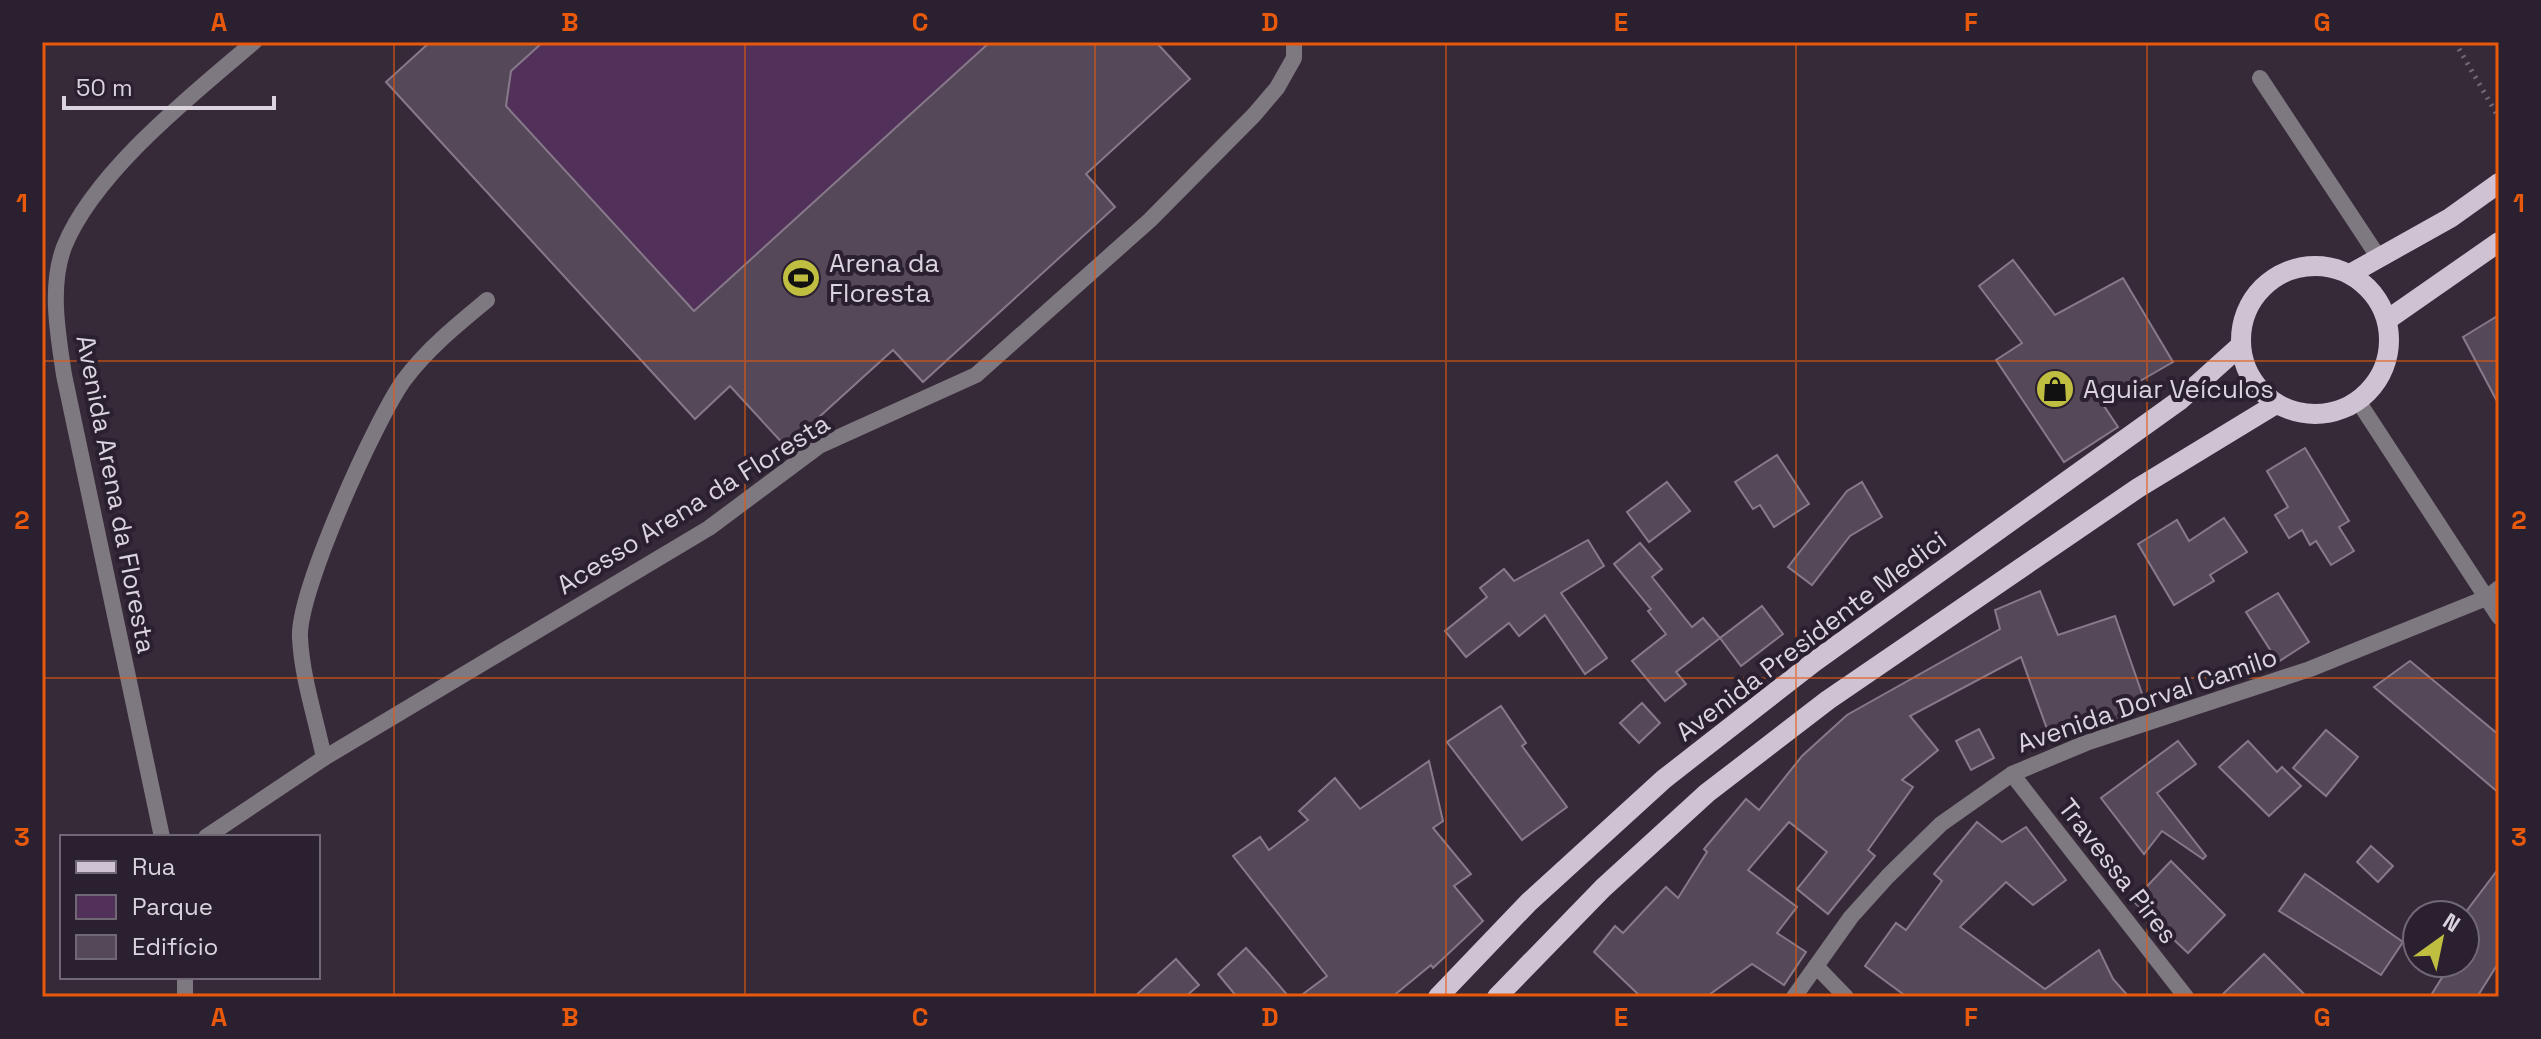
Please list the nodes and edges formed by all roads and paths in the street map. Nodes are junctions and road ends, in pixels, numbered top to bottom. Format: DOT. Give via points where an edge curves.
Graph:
graph roads {
  1 [pos="254,42"];
  2 [pos="1294,42"];
  3 [pos="2455,42"];
  4 [pos="2260,78"];
  5 [pos="2499,118"];
  6 [pos="2499,183"];
  7 [pos="2499,242"];
  8 [pos="2379,258"];
  9 [pos="2350,274"];
  10 [pos="487,300"];
  11 [pos="2387,320"];
  12 [pos="2240,346"];
  13 [pos="2358,401"];
  14 [pos="2276,404"];
  15 [pos="2492,593"];
  16 [pos="2499,617"];
  17 [pos="324,758"];
  18 [pos="2012,774"];
  19 [pos="162,835"];
  20 [pos="209,835"];
  21 [pos="1816,966"];
  22 [pos="1438,997"];
  23 [pos="1497,997"];
  24 [pos="1794,997"];
  25 [pos="1846,997"];
  26 [pos="2186,997"];
  1 -- 19 [label="street, Avenida Arena da Floresta" via="123,162 82,214 64,248 57,282 64,375"];
  2 -- 17 [label="street, Acesso Arena da Floresta" via="1294,58 1277,88 1150,220 976,375 819,446 709,528"];
  3 -- 5 [label="path"];
  4 -- 8 [label="street"];
  6 -- 8 [label="main road"];
  7 -- 11 [label="main road"];
  8 -- 9 [label="main road"];
  9 -- 11 [label="main road" via="2373,293"];
  9 -- 12 [label="main road" via="2305,266 2274,278 2250,302"];
  10 -- 17 [label="street" via="438,341 403,381 305,593 300,637"];
  11 -- 13 [label="main road" via="2390,343 2385,365"];
  12 -- 14 [label="main road" via="2251,379"];
  12 -- 22 [label="main road, Avenida Presidente Medici" via="2180,400 1814,662 1664,779 1529,902"];
  13 -- 14 [label="main road" via="2317,415"];
  13 -- 15 [label="street"];
  14 -- 23 [label="main road" via="2138,488 1828,700 1707,793 1603,888"];
  15 -- 16 [label="street"];
  15 -- 18 [label="street, Avenida Dorval Camilo" via="2310,669 2086,743"];
  17 -- 20 [label="street, Acesso Arena da Floresta"];
  18 -- 21 [label="street, Avenida Dorval Camilo" via="1931,834 1851,917"];
  18 -- 26 [label="street, Travessa Pires"];
  21 -- 24 [label="street, Avenida Dorval Camilo"];
  21 -- 25 [label="street"];
}
